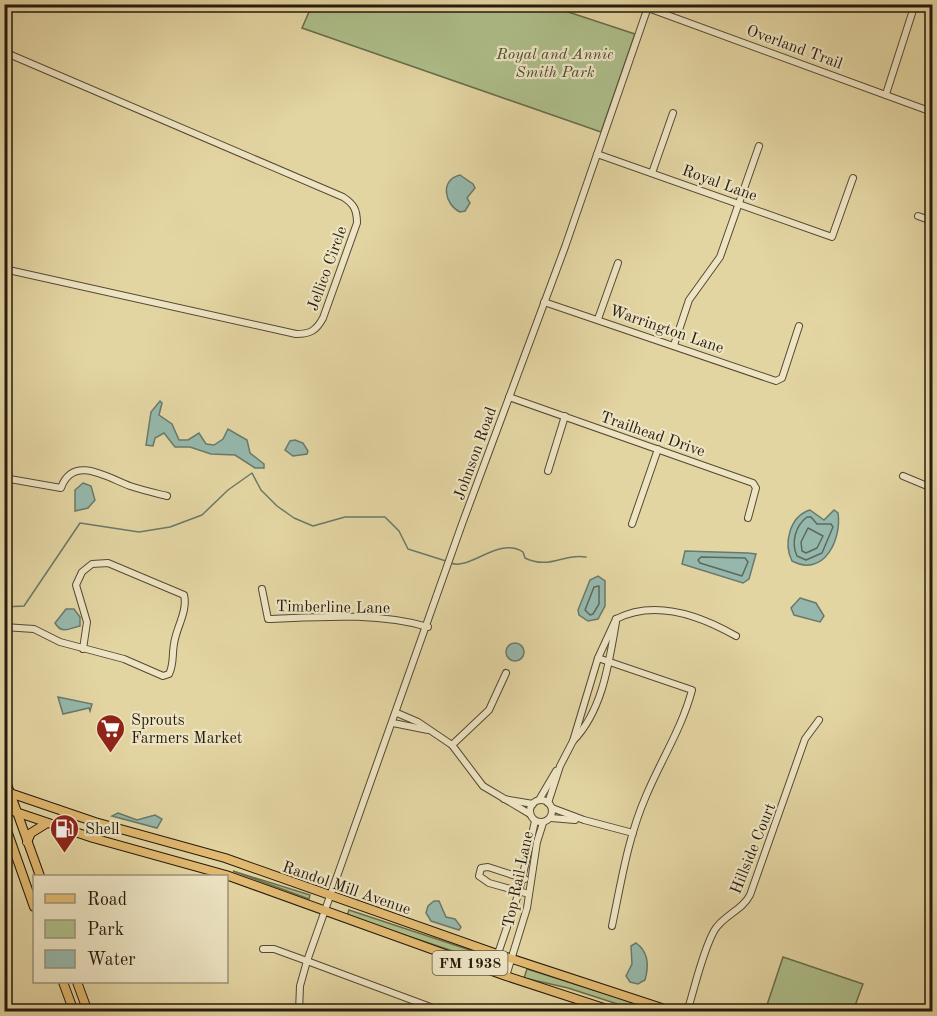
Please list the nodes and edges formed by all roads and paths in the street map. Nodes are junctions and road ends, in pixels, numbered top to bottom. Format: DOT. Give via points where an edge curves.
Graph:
graph roads {
  1 [pos="915,4"];
  2 [pos="922,4"];
  3 [pos="649,6"];
  4 [pos="933,9"];
  5 [pos="4,52"];
  6 [pos="886,94"];
  7 [pos="933,112"];
  8 [pos="673,113"];
  9 [pos="759,146"];
  10 [pos="597,154"];
  11 [pos="652,173"];
  12 [pos="853,178"];
  13 [pos="740,203"];
  14 [pos="918,216"];
  15 [pos="933,221"];
  16 [pos="618,263"];
  17 [pos="4,269"];
  18 [pos="544,302"];
  19 [pos="598,320"];
  20 [pos="799,326"];
  21 [pos="674,345"];
  22 [pos="509,398"];
  23 [pos="565,416"];
  24 [pos="658,449"];
  25 [pos="548,471"];
  26 [pos="903,476"];
  27 [pos="4,478"];
  28 [pos="933,489"];
  29 [pos="168,496"];
  30 [pos="748,518"];
  31 [pos="632,524"];
  32 [pos="262,589"];
  33 [pos="616,619"];
  34 [pos="4,627"];
  35 [pos="428,627"];
  36 [pos="736,636"];
  37 [pos="83,649"];
  38 [pos="598,658"];
  39 [pos="609,661"];
  40 [pos="506,673"];
  41 [pos="397,713"];
  42 [pos="819,720"];
  43 [pos="393,723"];
  44 [pos="429,730"];
  45 [pos="573,741"];
  46 [pos="452,745"];
  47 [pos="560,766"];
  48 [pos="4,776"];
  49 [pos="7,791"];
  50 [pos="503,799"];
  51 [pos="536,802"];
  52 [pos="550,805"];
  53 [pos="4,808"];
  54 [pos="17,812"];
  55 [pos="530,814"];
  56 [pos="550,818"];
  57 [pos="584,820"];
  58 [pos="535,821"];
  59 [pos="4,822"];
  60 [pos="47,823"];
  61 [pos="543,823"];
  62 [pos="633,832"];
  63 [pos="27,842"];
  64 [pos="40,875"];
  65 [pos="226,875"];
  66 [pos="228,876"];
  67 [pos="523,878"];
  68 [pos="531,881"];
  69 [pos="519,892"];
  70 [pos="529,894"];
  71 [pos="331,896"];
  72 [pos="33,904"];
  73 [pos="325,911"];
  74 [pos="612,926"];
  75 [pos="263,949"];
  76 [pos="497,954"];
  77 [pos="511,958"];
  78 [pos="307,961"];
  79 [pos="492,971"];
  80 [pos="506,976"];
  81 [pos="64,983"];
  82 [pos="78,983"];
  83 [pos="83,998"];
  84 [pos="73,1008"];
  85 [pos="88,1011"];
  86 [pos="299,1011"];
  87 [pos="444,1011"];
  88 [pos="616,1011"];
  89 [pos="674,1011"];
  90 [pos="687,1011"];
  1 -- 6 [label="street"];
  2 -- 4 [label="street"];
  3 -- 6 [label="street, Overland Trail"];
  3 -- 10 [label="street, Johnson Road"];
  5 -- 17 [label="street, Jellico Circle" via="343,197 357,212 357,223 323,318 308,334"];
  6 -- 7 [label="street, Overland Trail"];
  8 -- 11 [label="street"];
  9 -- 13 [label="street"];
  10 -- 11 [label="street, Royal Lane"];
  10 -- 18 [label="street, Johnson Road"];
  11 -- 13 [label="street, Royal Lane"];
  12 -- 13 [label="street, Royal Lane" via="832,237"];
  13 -- 21 [label="street" via="720,257 689,300"];
  14 -- 15 [label="street"];
  16 -- 19 [label="street"];
  18 -- 19 [label="street, Warrington Lane"];
  18 -- 22 [label="street, Johnson Road"];
  19 -- 21 [label="street, Warrington Lane"];
  20 -- 21 [label="street, Warrington Lane" via="780,381"];
  22 -- 23 [label="street, Trailhead Drive"];
  22 -- 35 [label="street, Johnson Road"];
  23 -- 24 [label="street, Trailhead Drive"];
  23 -- 25 [label="street"];
  24 -- 30 [label="street, Trailhead Drive" via="753,483 756,488"];
  24 -- 31 [label="street"];
  26 -- 28 [label="street"];
  27 -- 29 [label="street" via="61,488 74,472 91,470"];
  32 -- 35 [label="street, Timberline Lane" via="268,619 358,617"];
  33 -- 36 [label="street" via="647,610 670,610"];
  33 -- 38 [label="street"];
  33 -- 39 [label="street"];
  34 -- 37 [label="street" via="34,630"];
  35 -- 41 [label="street, Johnson Road"];
  37 -- 37 [label="street" via="124,659 156,675 167,675 186,602 184,595 108,563 92,564 82,572 76,585 87,622"];
  38 -- 39 [label="street"];
  38 -- 45 [label="street"];
  39 -- 45 [label="street" via="598,700"];
  39 -- 62 [label="street" via="692,690 686,715 645,797"];
  40 -- 46 [label="street" via="489,710"];
  41 -- 43 [label="street, Johnson Road"];
  41 -- 44 [label="street"];
  42 -- 90 [label="street, Hillside Court" via="805,739 750,895 713,932"];
  43 -- 44 [label="street"];
  43 -- 71 [label="street, Johnson Road"];
  44 -- 46 [label="street"];
  45 -- 47 [label="street"];
  46 -- 50 [label="street" via="483,786"];
  47 -- 51 [label="street"];
  47 -- 52 [label="street"];
  48 -- 49 [label="main road"];
  49 -- 54 [label="main road"];
  49 -- 71 [label="main road, Randol Mill Avenue / FM 1938" via="96,822 225,858"];
  50 -- 51 [label="street"];
  50 -- 55 [label="street"];
  51 -- 52 [label="street"];
  51 -- 55 [label="street"];
  52 -- 56 [label="street"];
  52 -- 57 [label="street"];
  53 -- 54 [label="main road, FM 1938"];
  54 -- 60 [label="main road, Randol Mill Avenue / FM 1938"];
  54 -- 63 [label="main road"];
  55 -- 58 [label="street"];
  56 -- 57 [label="street"];
  56 -- 61 [label="street"];
  57 -- 62 [label="street"];
  58 -- 61 [label="street"];
  58 -- 67 [label="street, Top Rail Lane"];
  59 -- 72 [label="main road"];
  60 -- 63 [label="main road" via="31,833"];
  60 -- 65 [label="main road, Randol Mill Avenue / FM 1938"];
  61 -- 68 [label="street, Top Rail Lane"];
  62 -- 74 [label="street"];
  63 -- 64 [label="main road"];
  66 -- 73 [label="main road, Randol Mill Avenue / FM 1938"];
  67 -- 68 [label="street"];
  67 -- 69 [label="street, Top Rail Lane"];
  67 -- 69 [label="street" via="481,868 479,876 489,883"];
  68 -- 70 [label="street, Top Rail Lane"];
  69 -- 70 [label="street"];
  69 -- 76 [label="street, Top Rail Lane"];
  70 -- 77 [label="street, Top Rail Lane"];
  71 -- 73 [label="street, Johnson Road"];
  71 -- 76 [label="main road, Randol Mill Avenue / FM 1938"];
  73 -- 78 [label="street, Johnson Road"];
  73 -- 79 [label="main road, Randol Mill Avenue / FM 1938"];
  75 -- 78 [label="street"];
  76 -- 77 [label="main road, Randol Mill Avenue / FM 1938"];
  76 -- 79 [label="street, Top Rail Lane"];
  77 -- 80 [label="street, Top Rail Lane"];
  77 -- 89 [label="main road, Randol Mill Avenue / FM 1938"];
  78 -- 86 [label="street, Johnson Road"];
  78 -- 87 [label="street"];
  79 -- 80 [label="main road, Randol Mill Avenue / FM 1938"];
  80 -- 88 [label="main road, Randol Mill Avenue / FM 1938"];
  81 -- 84 [label="main road"];
  82 -- 83 [label="main road"];
  83 -- 84 [label="main road"];
  83 -- 85 [label="main road"];
}
